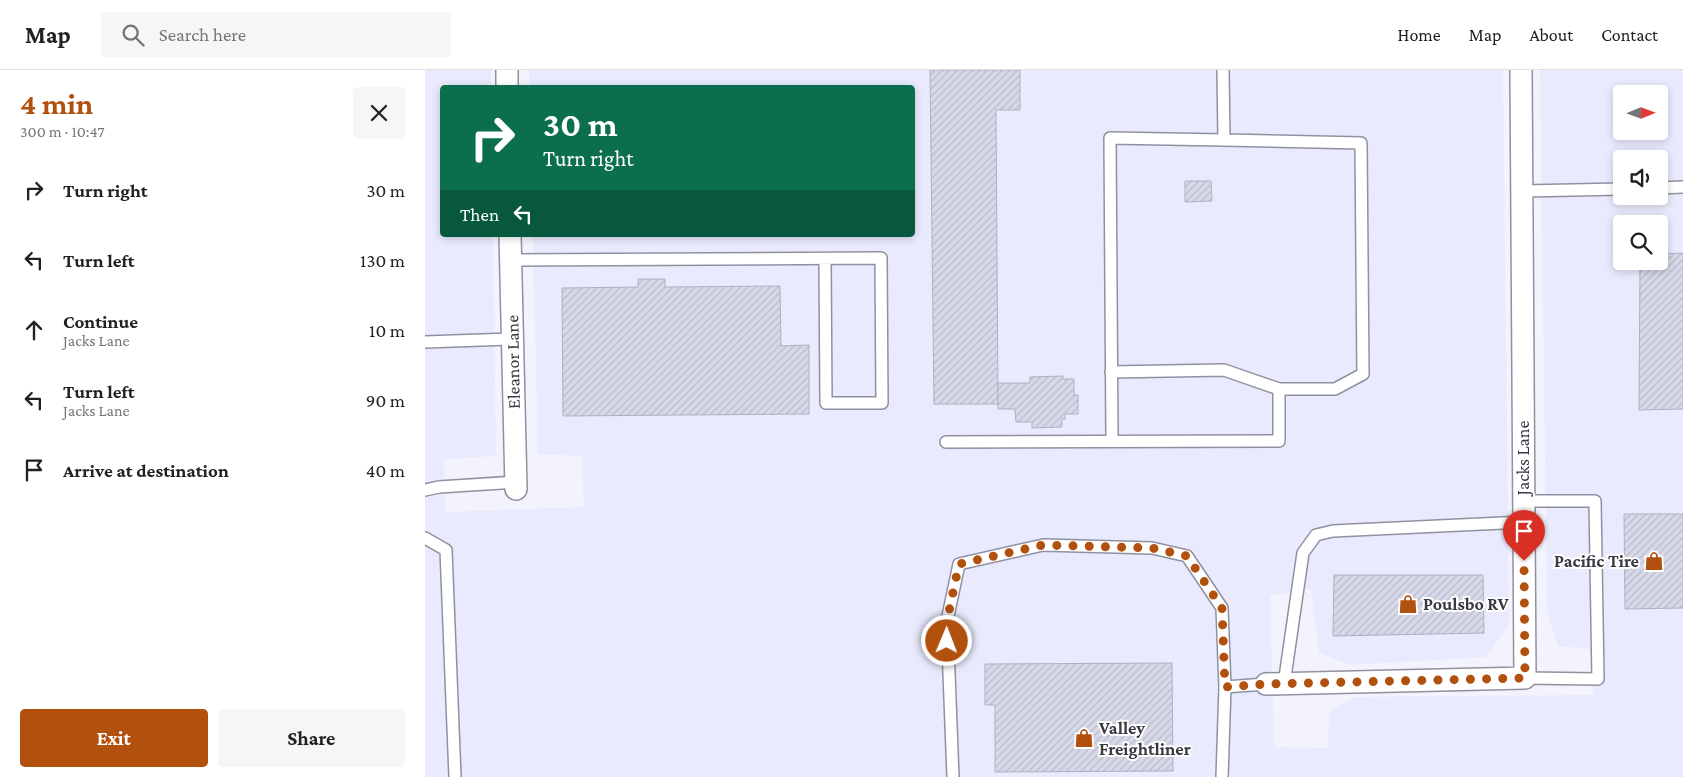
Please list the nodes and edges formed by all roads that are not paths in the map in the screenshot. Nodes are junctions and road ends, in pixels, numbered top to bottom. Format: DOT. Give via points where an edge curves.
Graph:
graph roads {
  1 [pos="507,70"];
  2 [pos="1223,70"];
  3 [pos="1521,70"];
  4 [pos="507,85"];
  5 [pos="1224,140"];
  6 [pos="1668,188"];
  7 [pos="1683,188"];
  8 [pos="1613,189"];
  9 [pos="1521,191"];
  10 [pos="510,237"];
  11 [pos="825,259"];
  12 [pos="511,260"];
  13 [pos="513,339"];
  14 [pos="425,342"];
  15 [pos="1111,372"];
  16 [pos="1279,388"];
  17 [pos="1112,441"];
  18 [pos="947,442"];
  19 [pos="516,486"];
  20 [pos="425,490"];
  21 [pos="1524,512"];
  22 [pos="425,538"];
  23 [pos="1525,678"];
  24 [pos="1275,684"];
  25 [pos="1225,687"];
  26 [pos="455,777"];
  27 [pos="953,777"];
  28 [pos="1221,777"];
  1 -- 4 [label="street"];
  2 -- 5 [label="lane"];
  3 -- 9 [label="street, Jacks Lane"];
  5 -- 15 [label="lane" via="1110,138"];
  5 -- 16 [label="lane" via="1361,142 1363,374 1335,389"];
  6 -- 7 [label="lane"];
  8 -- 9 [label="lane"];
  9 -- 21 [label="street, Jacks Lane"];
  10 -- 12 [label="street, Eleanor Lane"];
  11 -- 11 [label="lane" via="881,258 882,403 826,403"];
  11 -- 12 [label="lane"];
  12 -- 13 [label="street, Eleanor Lane"];
  13 -- 14 [label="lane"];
  13 -- 19 [label="street, Eleanor Lane"];
  15 -- 16 [label="lane" via="1224,370"];
  15 -- 17 [label="lane"];
  16 -- 17 [label="lane" via="1279,441"];
  17 -- 18 [label="lane"];
  19 -- 20 [label="lane" via="439,486"];
  21 -- 23 [label="street, Jacks Lane"];
  21 -- 23 [label="lane" via="1595,501 1598,679"];
  21 -- 24 [label="lane" via="1316,535 1303,554"];
  22 -- 26 [label="lane" via="446,550"];
  23 -- 24 [label="street"];
  24 -- 25 [label="lane"];
  25 -- 27 [label="lane" via="1222,608 1187,556 1152,548 1043,545 959,564 947,621"];
  25 -- 28 [label="lane"];
}
